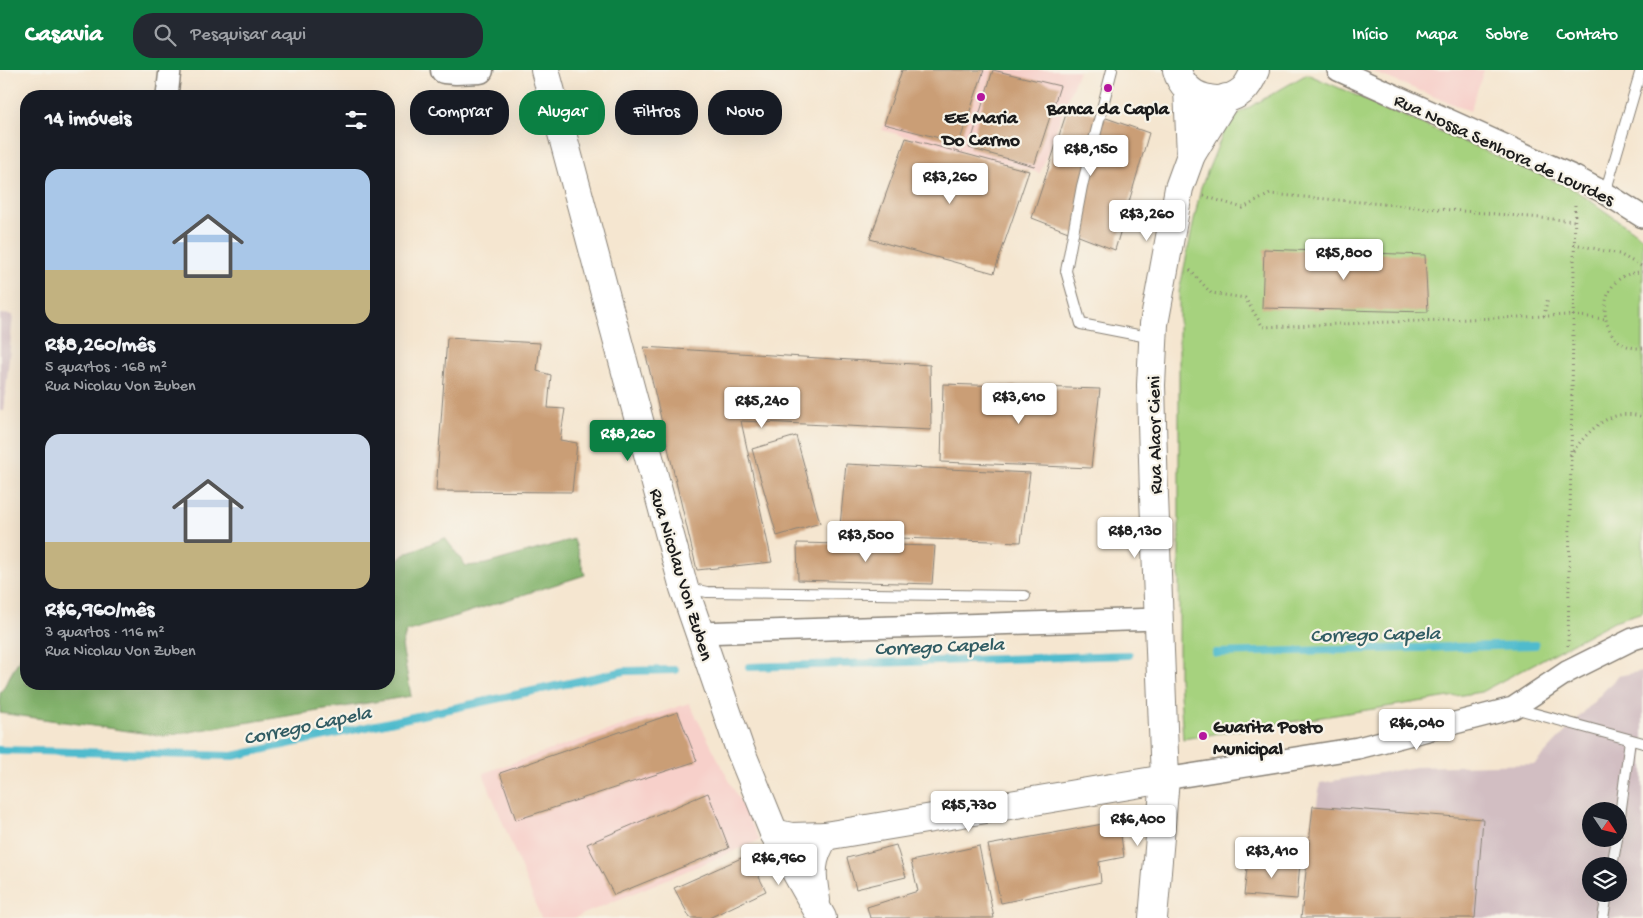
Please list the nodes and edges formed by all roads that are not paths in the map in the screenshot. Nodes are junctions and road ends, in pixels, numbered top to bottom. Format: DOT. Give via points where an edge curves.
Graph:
graph roads {
  1 [pos="170,70"];
  2 [pos="444,70"];
  3 [pos="480,70"];
  4 [pos="545,70"];
  5 [pos="1112,70"];
  6 [pos="1255,70"];
  7 [pos="1338,70"];
  8 [pos="1641,70"];
  9 [pos="1182,79"];
  10 [pos="168,90"];
  11 [pos="1226,98"];
  12 [pos="1191,155"];
  13 [pos="1605,193"];
  14 [pos="1643,218"];
  15 [pos="1153,338"];
  16 [pos="684,588"];
  17 [pos="1025,596"];
  18 [pos="1159,619"];
  19 [pos="699,633"];
  20 [pos="1643,636"];
  21 [pos="1513,708"];
  22 [pos="1630,740"];
  23 [pos="1643,743"];
  24 [pos="1165,779"];
  25 [pos="1622,802"];
  26 [pos="774,834"];
  27 [pos="825,836"];
  28 [pos="1606,902"];
  29 [pos="820,916"];
  30 [pos="1153,918"];
  31 [pos="1603,918"];
  1 -- 10 [label="street"];
  2 -- 3 [label="street"];
  4 -- 16 [label="main road, Rua Nicolau Von Zuben"];
  5 -- 15 [label="lane" via="1082,186 1066,271 1081,324"];
  6 -- 11 [label="main road" via="1243,90"];
  7 -- 13 [label="street, Rua Nossa Senhora de Lourdes"];
  8 -- 13 [label="lane"];
  9 -- 11 [label="main road" via="1194,94 1207,99"];
  9 -- 12 [label="main road, Rua Alaor Cieni"];
  11 -- 12 [label="main road, Rua Alaor Cieni"];
  12 -- 15 [label="main road, Rua Alaor Cieni" via="1179,188"];
  13 -- 14 [label="street, Rua Nossa Senhora de Lourdes"];
  15 -- 18 [label="main road, Rua Alaor Cieni" via="1151,385"];
  16 -- 17 [label="lane" via="707,592"];
  16 -- 19 [label="main road, Rua Nicolau Von Zuben"];
  18 -- 19 [label="street"];
  18 -- 24 [label="main road, Rua Alaor Cieni"];
  19 -- 26 [label="main road, Rua Nicolau Von Zuben"];
  20 -- 21 [label="street" via="1567,672"];
  21 -- 22 [label="lane"];
  21 -- 24 [label="street" via="1358,748"];
  22 -- 23 [label="lane"];
  22 -- 25 [label="lane"];
  24 -- 27 [label="main road"];
  24 -- 30 [label="main road, Rua Alaor Cieni"];
  26 -- 27 [label="main road"];
  26 -- 29 [label="main road, Rua Nicolau Von Zuben"];
  27 -- 29 [label="main road" via="812,868"];
  28 -- 31 [label="lane"];
}
